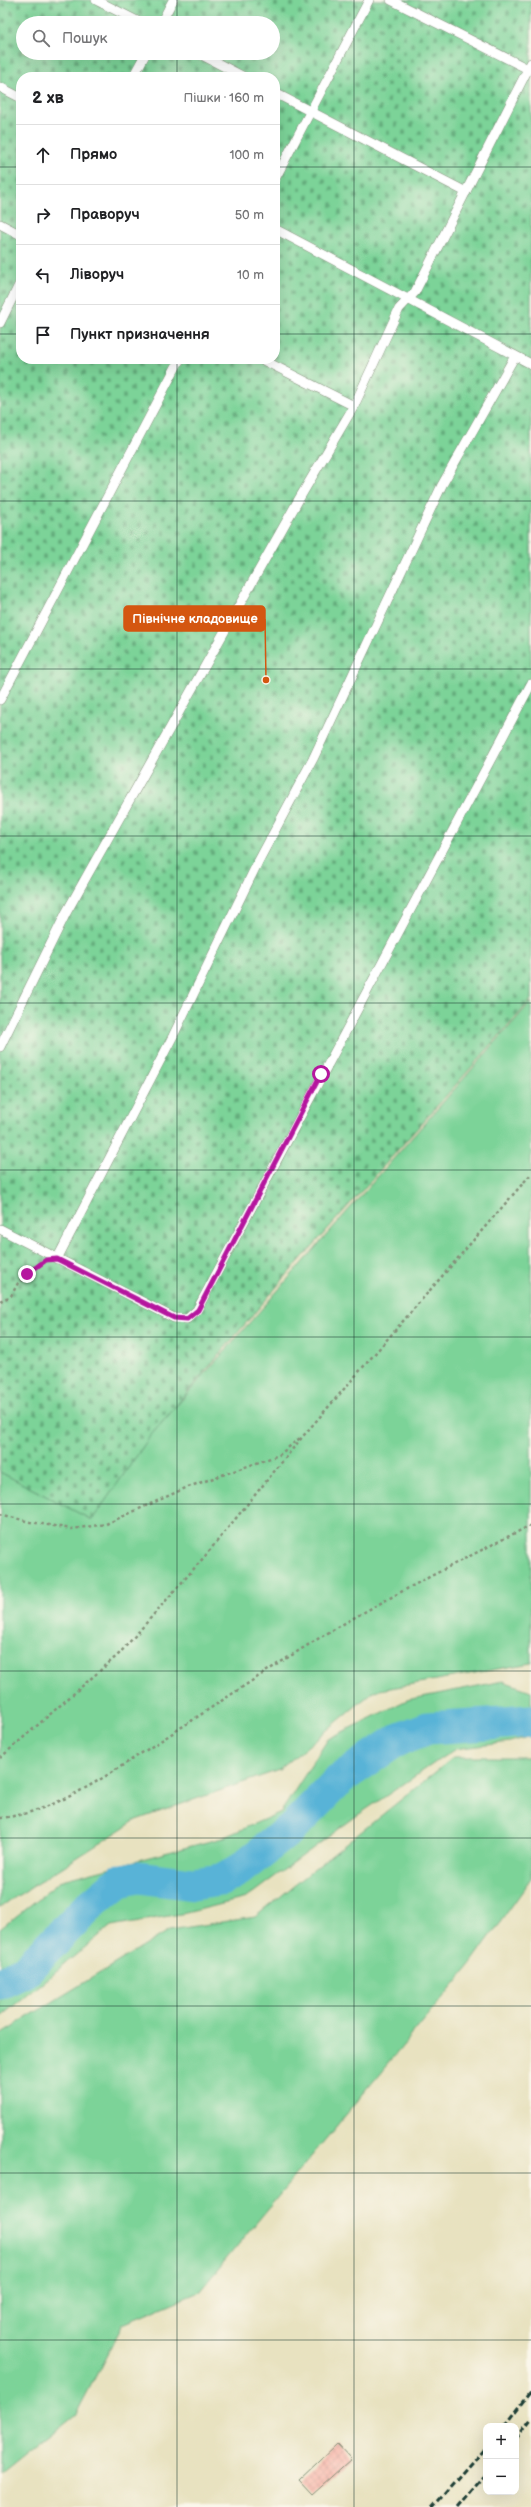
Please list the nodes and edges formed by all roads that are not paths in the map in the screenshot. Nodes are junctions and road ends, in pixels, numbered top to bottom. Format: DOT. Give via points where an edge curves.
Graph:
graph roads {
  1 [pos="96,0"];
  2 [pos="173,0"];
  3 [pos="370,0"];
  4 [pos="391,0"];
  5 [pos="127,16"];
  6 [pos="165,16"];
  7 [pos="142,60"];
  8 [pos="211,60"];
  9 [pos="529,66"];
  10 [pos="136,72"];
  11 [pos="234,72"];
  12 [pos="0,87"];
  13 [pos="16,95"];
  14 [pos="280,96"];
  15 [pos="310,111"];
  16 [pos="280,169"];
  17 [pos="466,192"];
  18 [pos="0,224"];
  19 [pos="16,232"];
  20 [pos="280,232"];
  21 [pos="16,291"];
  22 [pos="407,300"];
  23 [pos="0,323"];
  24 [pos="515,356"];
  25 [pos="177,364"];
  26 [pos="271,364"];
  27 [pos="531,364"];
  28 [pos="354,406"];
  29 [pos="531,684"];
  30 [pos="0,700"];
  31 [pos="0,1047"];
  32 [pos="0,1229"];
  33 [pos="57,1259"];
  1 -- 5 [label="lane"];
  2 -- 6 [label="lane"];
  3 -- 15 [label="lane"];
  4 -- 9 [label="lane"];
  7 -- 10 [label="lane"];
  8 -- 11 [label="lane"];
  9 -- 17 [label="lane"];
  12 -- 13 [label="lane"];
  14 -- 15 [label="lane"];
  15 -- 16 [label="lane"];
  15 -- 17 [label="lane"];
  17 -- 22 [label="lane" via="415,292"];
  18 -- 19 [label="lane"];
  20 -- 22 [label="lane"];
  21 -- 23 [label="lane"];
  22 -- 24 [label="lane"];
  22 -- 28 [label="lane" via="399,309"];
  24 -- 27 [label="lane"];
  24 -- 33 [label="lane" via="442,485 313,759 258,862 173,1036"];
  25 -- 30 [label="lane"];
  26 -- 28 [label="lane"];
  28 -- 31 [label="lane" via="70,906"];
  29 -- 33 [label="lane" via="198,1310 187,1319 174,1318"];
  32 -- 33 [label="lane"];
}
